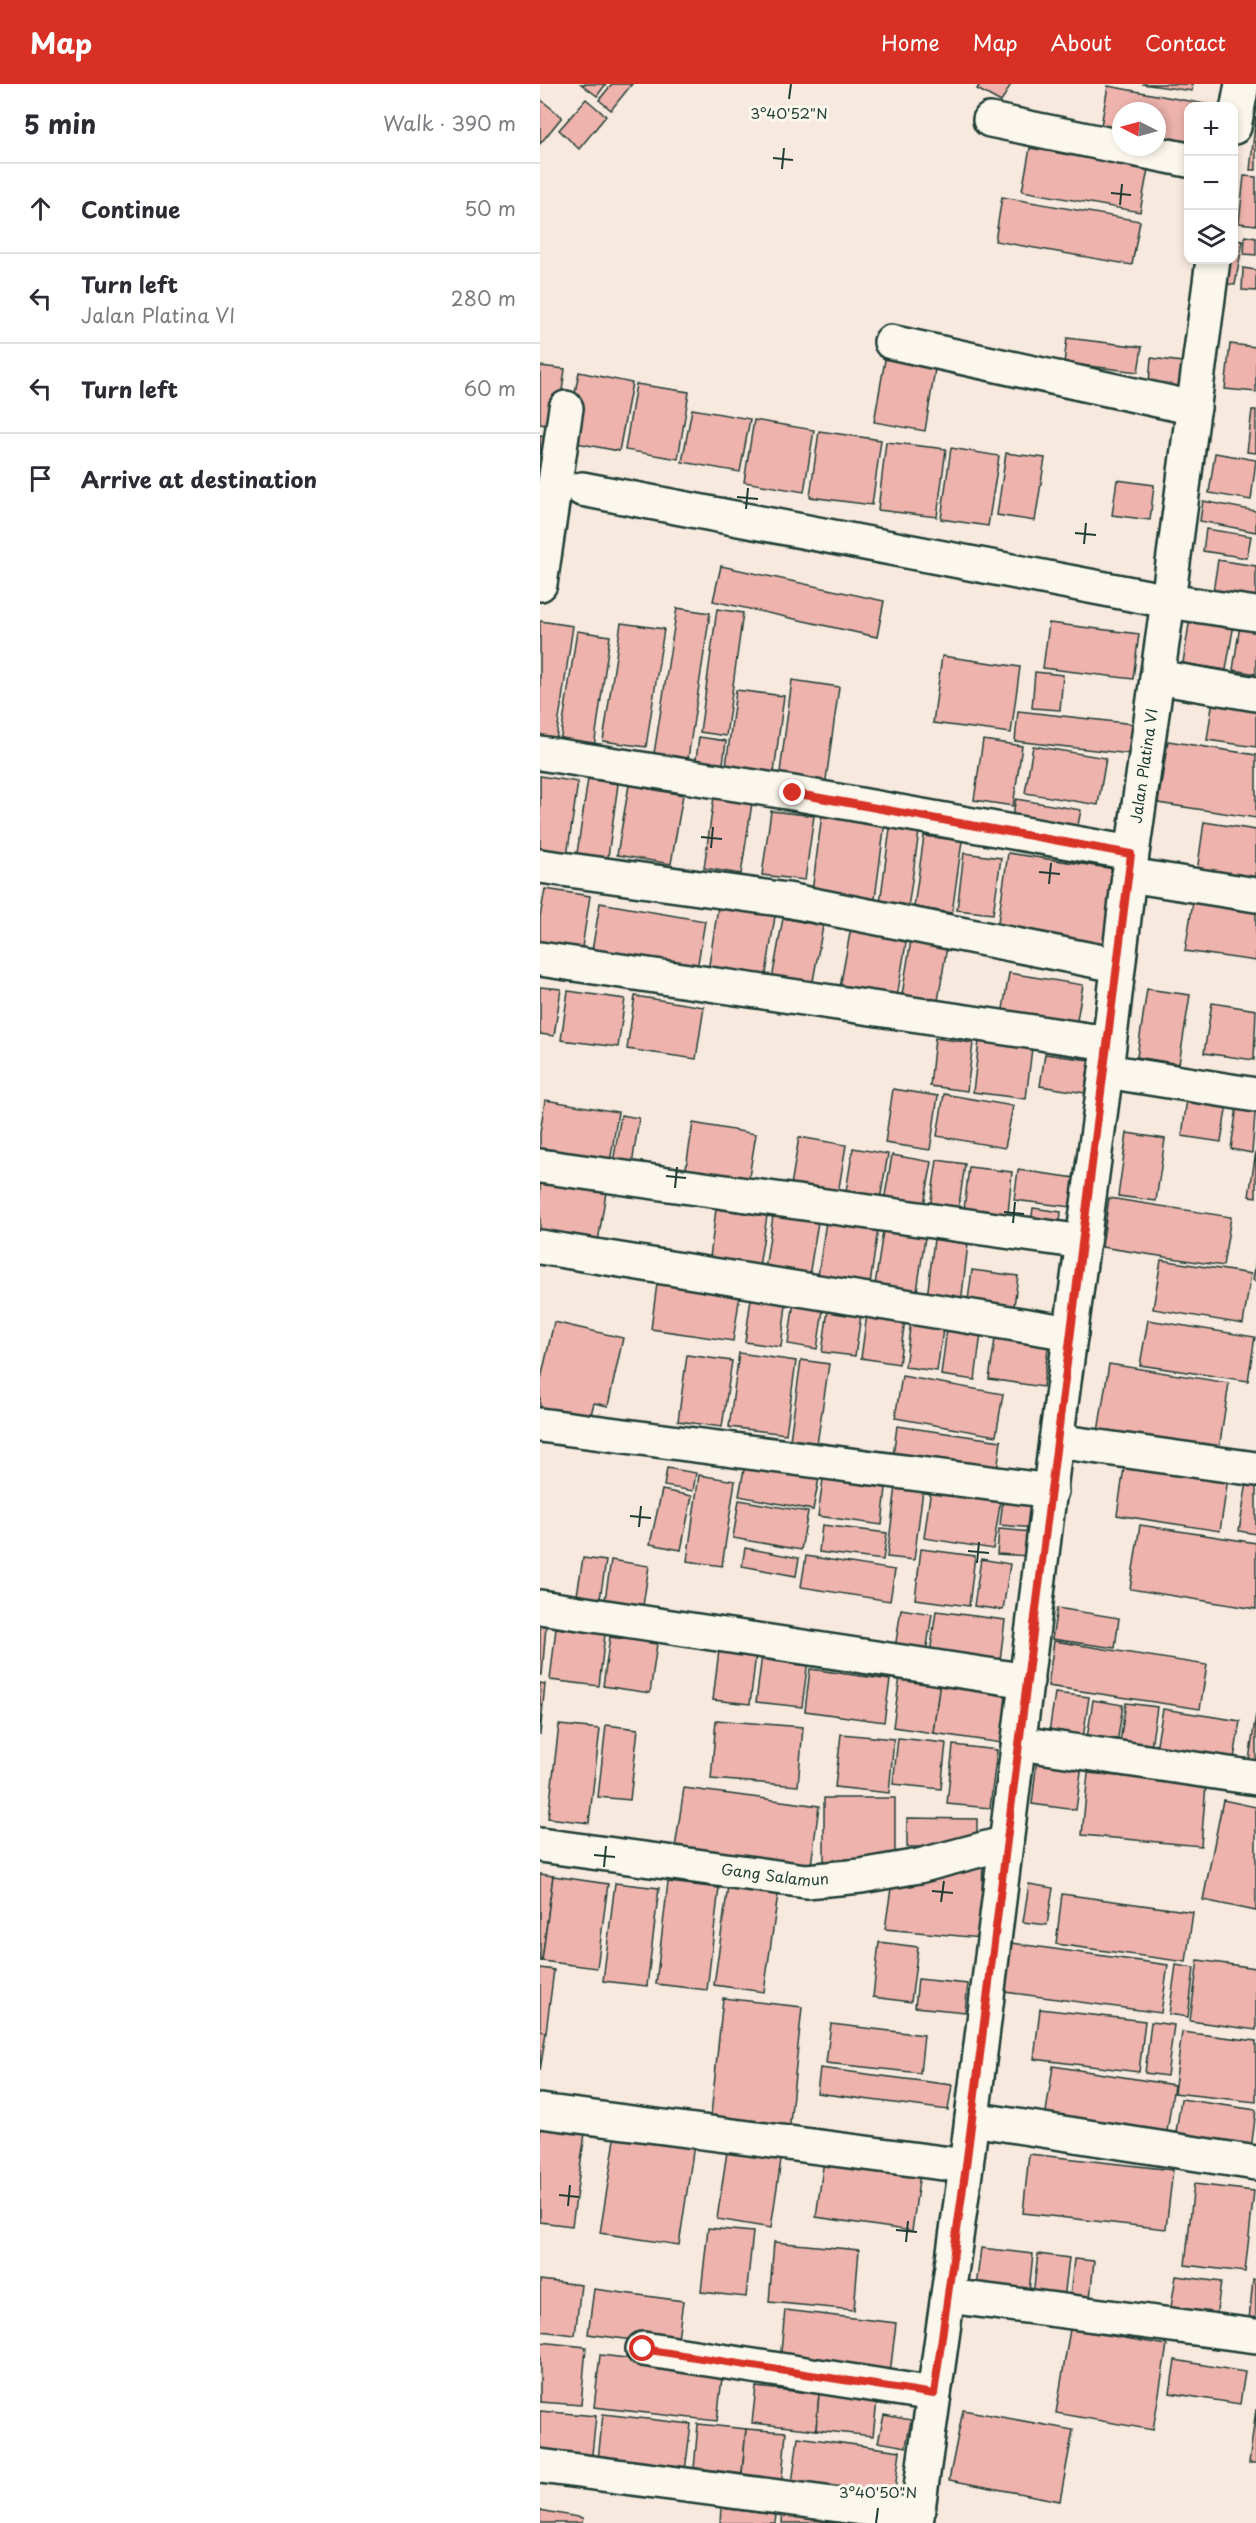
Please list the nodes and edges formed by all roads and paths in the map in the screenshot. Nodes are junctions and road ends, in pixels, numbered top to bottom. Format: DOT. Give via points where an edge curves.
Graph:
graph roads {
  1 [pos="1242,84"];
  2 [pos="1238,103"];
  3 [pos="990,120"];
  4 [pos="1112,145"];
  5 [pos="1166,156"];
  6 [pos="1184,159"];
  7 [pos="1212,264"];
  8 [pos="891,342"];
  9 [pos="566,408"];
  10 [pos="1194,408"];
  11 [pos="582,489"];
  12 [pos="540,584"];
  13 [pos="1168,601"];
  14 [pos="1256,614"];
  15 [pos="1157,677"];
  16 [pos="1256,694"];
  17 [pos="540,753"];
  18 [pos="1130,864"];
  19 [pos="540,866"];
  20 [pos="1256,895"];
  21 [pos="540,959"];
  22 [pos="1117,965"];
  23 [pos="1107,1057"];
  24 [pos="1256,1095"];
  25 [pos="540,1166"];
  26 [pos="1083,1242"];
  27 [pos="540,1247"];
  28 [pos="1071,1333"];
  29 [pos="540,1425"];
  30 [pos="1056,1441"];
  31 [pos="1256,1468"];
  32 [pos="1051,1491"];
  33 [pos="540,1607"];
  34 [pos="1027,1681"];
  35 [pos="1019,1743"];
  36 [pos="1256,1778"];
  37 [pos="1006,1843"];
  38 [pos="540,1845"];
  39 [pos="540,2111"];
  40 [pos="972,2120"];
  41 [pos="1256,2163"];
  42 [pos="966,2166"];
  43 [pos="948,2296"];
  44 [pos="1256,2336"];
  45 [pos="643,2349"];
  46 [pos="934,2394"];
  47 [pos="540,2466"];
  48 [pos="916,2519"];
  1 -- 2 [label="street"];
  3 -- 4 [label="street"];
  5 -- 6 [label="street"];
  7 -- 10 [label="street, Jalan Platina VI"];
  8 -- 10 [label="street"];
  9 -- 12 [label="street"];
  10 -- 13 [label="street, Jalan Platina VI"];
  11 -- 13 [label="street"];
  13 -- 14 [label="street"];
  13 -- 15 [label="street, Jalan Platina VI"];
  15 -- 16 [label="street"];
  15 -- 18 [label="street, Jalan Platina VI"];
  17 -- 18 [label="street" via="793,793"];
  18 -- 20 [label="street"];
  18 -- 22 [label="street, Jalan Platina VI"];
  19 -- 22 [label="street" via="787,900"];
  21 -- 23 [label="street"];
  22 -- 23 [label="street, Jalan Platina VI"];
  23 -- 24 [label="street"];
  23 -- 26 [label="street, Jalan Platina VI"];
  25 -- 26 [label="street"];
  26 -- 28 [label="street, Jalan Platina VI"];
  27 -- 28 [label="street"];
  28 -- 30 [label="street, Jalan Platina VI"];
  29 -- 32 [label="street"];
  30 -- 31 [label="street"];
  30 -- 32 [label="street, Jalan Platina VI"];
  32 -- 34 [label="street, Jalan Platina VI"];
  33 -- 34 [label="street"];
  34 -- 35 [label="street, Jalan Platina VI"];
  35 -- 36 [label="street"];
  35 -- 37 [label="street, Jalan Platina VI"];
  37 -- 38 [label="street, Gang Salamun" via="919,1866 806,1881"];
  37 -- 40 [label="street, Jalan Platina VI"];
  39 -- 42 [label="street"];
  40 -- 41 [label="street"];
  40 -- 42 [label="street, Jalan Platina VI"];
  42 -- 43 [label="street, Jalan Platina VI"];
  43 -- 44 [label="street"];
  43 -- 46 [label="street, Jalan Platina VI"];
  45 -- 46 [label="street"];
  46 -- 48 [label="street, Jalan Platina VI"];
  47 -- 48 [label="street"];
}
